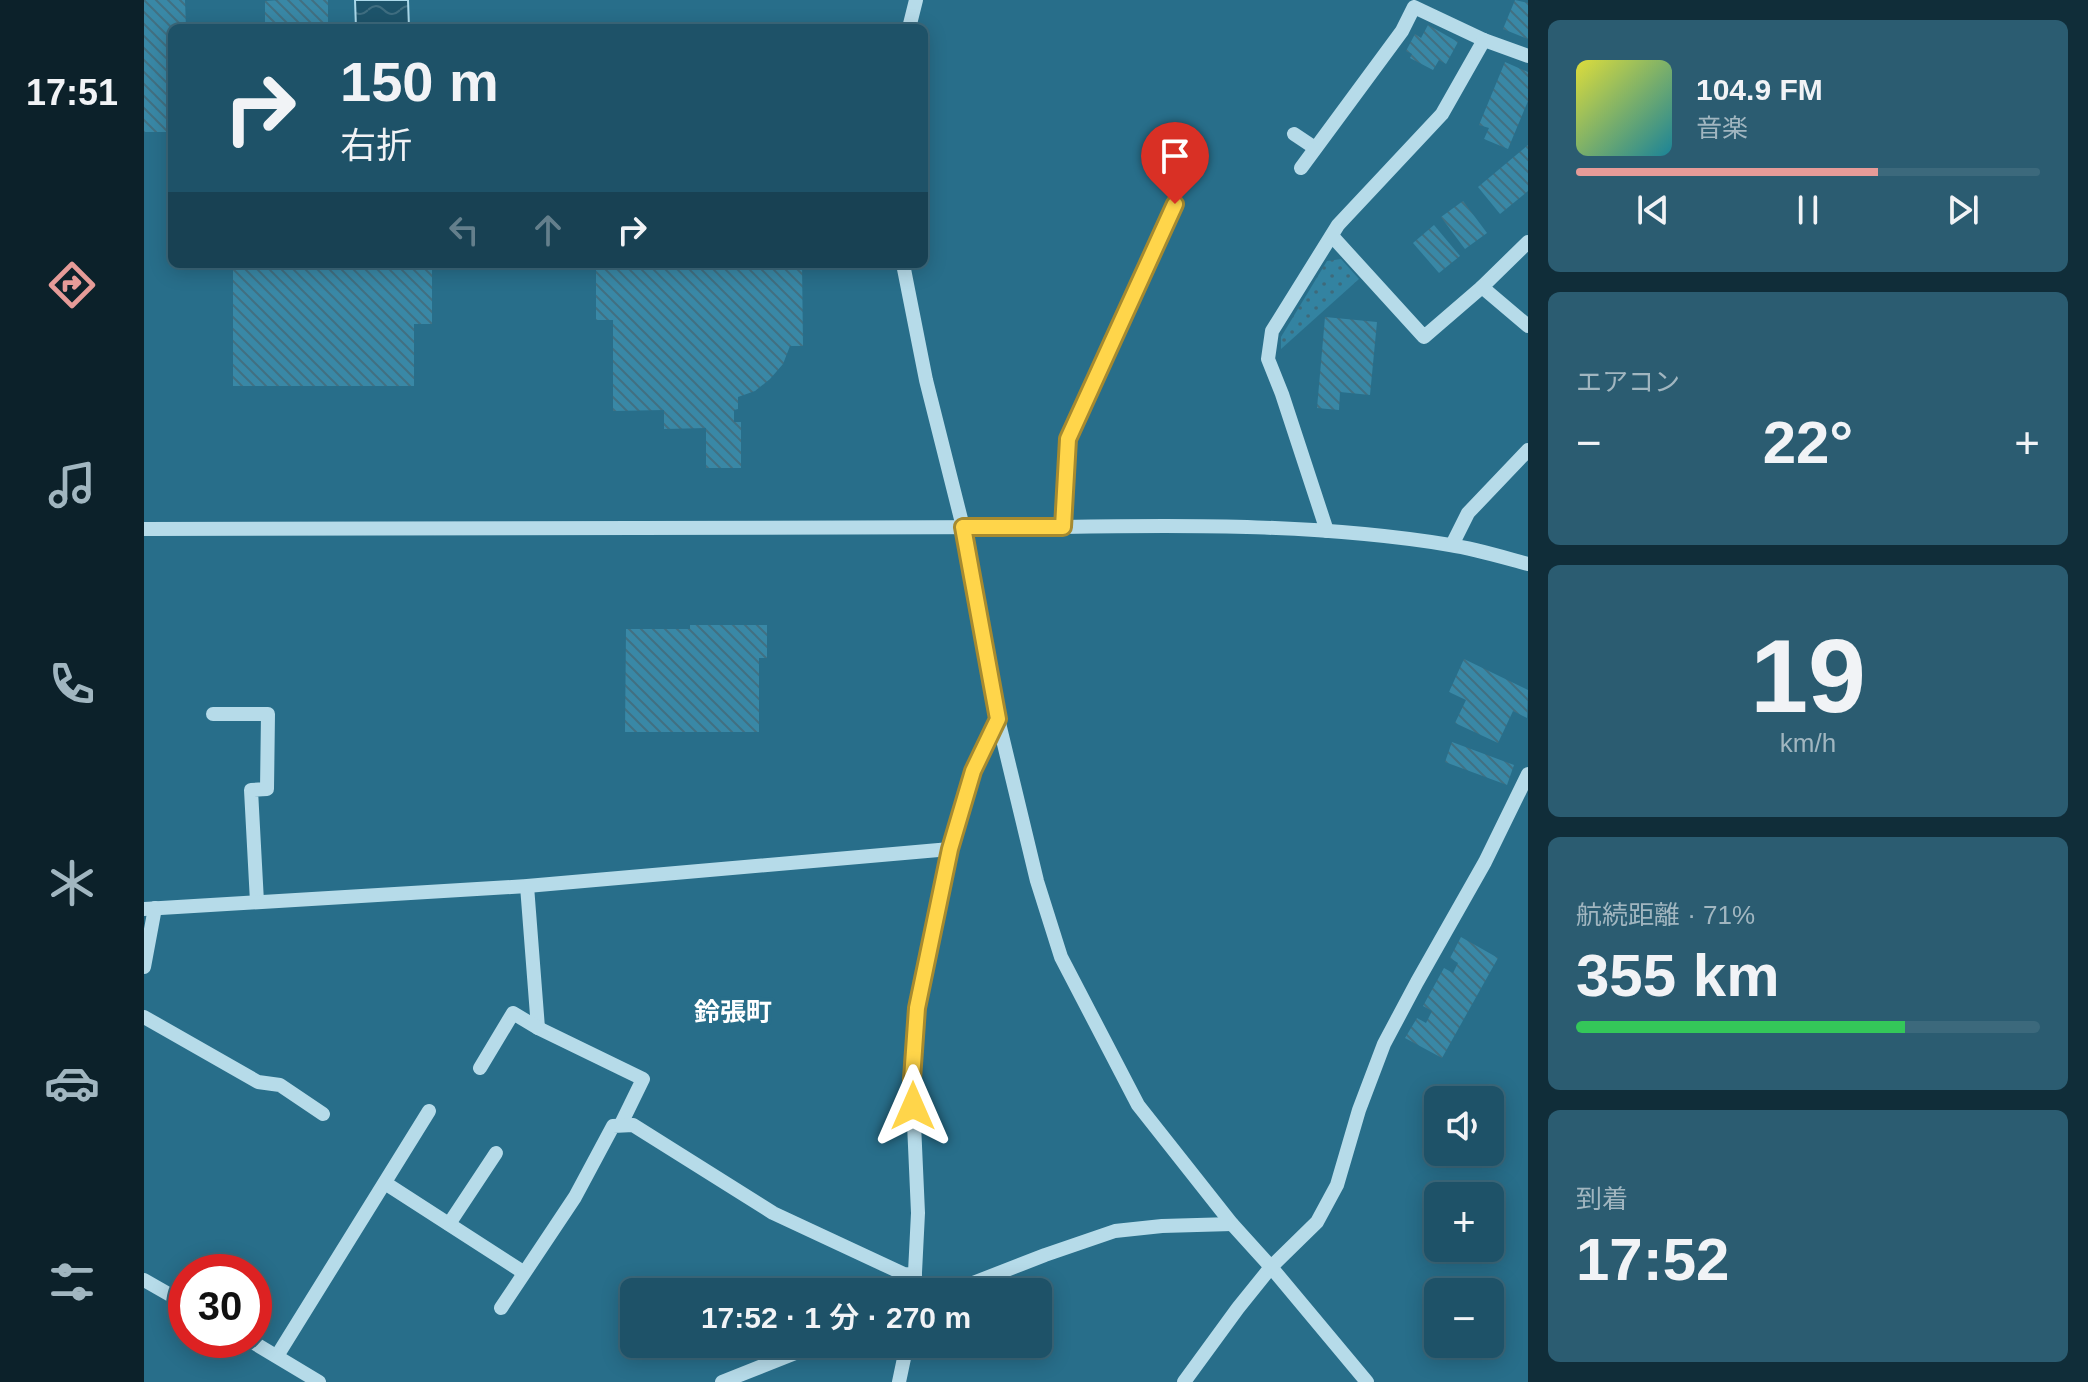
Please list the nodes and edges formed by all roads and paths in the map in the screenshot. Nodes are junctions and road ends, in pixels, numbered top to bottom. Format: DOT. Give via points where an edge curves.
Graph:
graph roads {
  1 [pos="916,0"];
  2 [pos="1415,4"];
  3 [pos="910,24"];
  4 [pos="1484,40"];
  5 [pos="1528,56"];
  6 [pos="1294,134"];
  7 [pos="1315,148"];
  8 [pos="1301,168"];
  9 [pos="1175,204"];
  10 [pos="1332,236"];
  11 [pos="1528,242"];
  12 [pos="904,268"];
  13 [pos="1482,287"];
  14 [pos="1528,326"];
  15 [pos="1528,450"];
  16 [pos="963,527"];
  17 [pos="1063,527"];
  18 [pos="144,529"];
  19 [pos="1327,531"];
  20 [pos="1452,545"];
  21 [pos="1528,564"];
  22 [pos="213,714"];
  23 [pos="998,719"];
  24 [pos="1528,774"];
  25 [pos="950,849"];
  26 [pos="527,886"];
  27 [pos="257,902"];
  28 [pos="150,909"];
  29 [pos="144,967"];
  30 [pos="144,1017"];
  31 [pos="538,1028"];
  32 [pos="480,1068"];
  33 [pos="429,1111"];
  34 [pos="323,1114"];
  35 [pos="621,1124"];
  36 [pos="496,1153"];
  37 [pos="385,1183"];
  38 [pos="449,1224"];
  39 [pos="1232,1224"];
  40 [pos="1271,1267"];
  41 [pos="523,1272"];
  42 [pos="915,1275"];
  43 [pos="915,1278"];
  44 [pos="986,1278"];
  45 [pos="144,1280"];
  46 [pos="168,1294"];
  47 [pos="501,1308"];
  48 [pos="272,1353"];
  49 [pos="277,1356"];
  50 [pos="783,1358"];
  51 [pos="904,1358"];
  52 [pos="319,1382"];
  53 [pos="722,1382"];
  54 [pos="899,1382"];
  55 [pos="1184,1382"];
  56 [pos="1367,1382"];
  1 -- 3 [label="street"];
  2 -- 4 [label="street"];
  2 -- 7 [label="street" via="1402,31"];
  4 -- 5 [label="street"];
  4 -- 10 [label="street" via="1442,114"];
  6 -- 7 [label="street"];
  7 -- 8 [label="street"];
  9 -- 17 [label="street" via="1068,439"];
  10 -- 13 [label="street" via="1424,337"];
  10 -- 19 [label="street" via="1272,331 1268,359"];
  11 -- 13 [label="street"];
  12 -- 16 [label="street"];
  13 -- 14 [label="street"];
  15 -- 20 [label="street" via="1468,513"];
  16 -- 17 [label="street"];
  16 -- 18 [label="street"];
  16 -- 23 [label="street"];
  17 -- 19 [label="street"];
  19 -- 20 [label="street"];
  20 -- 21 [label="street"];
  22 -- 27 [label="street" via="268,714 267,789 251,790"];
  23 -- 25 [label="street" via="973,771"];
  23 -- 39 [label="street" via="1061,957 1138,1105"];
  24 -- 40 [label="street" via="1384,1044 1337,1185 1317,1222"];
  25 -- 26 [label="street"];
  25 -- 42 [label="street" via="917,1008 912,1079"];
  26 -- 27 [label="street"];
  26 -- 31 [label="street"];
  27 -- 28 [label="street"];
  28 -- 29 [label="street"];
  30 -- 34 [label="street" via="258,1082 280,1085"];
  31 -- 32 [label="street" via="513,1013"];
  31 -- 35 [label="street" via="643,1079"];
  33 -- 37 [label="street"];
  35 -- 41 [label="street" via="613,1126 575,1197"];
  35 -- 42 [label="street" via="633,1125 773,1213"];
  36 -- 38 [label="street"];
  37 -- 38 [label="street"];
  37 -- 49 [label="street"];
  38 -- 41 [label="street"];
  39 -- 40 [label="street"];
  39 -- 44 [label="street" via="1115,1231"];
  40 -- 55 [label="street"];
  40 -- 56 [label="street"];
  41 -- 47 [label="street"];
  42 -- 43 [label="street"];
  45 -- 46 [label="street"];
  48 -- 49 [label="street"];
  49 -- 52 [label="street"];
  50 -- 53 [label="street"];
  51 -- 54 [label="street"];
}
